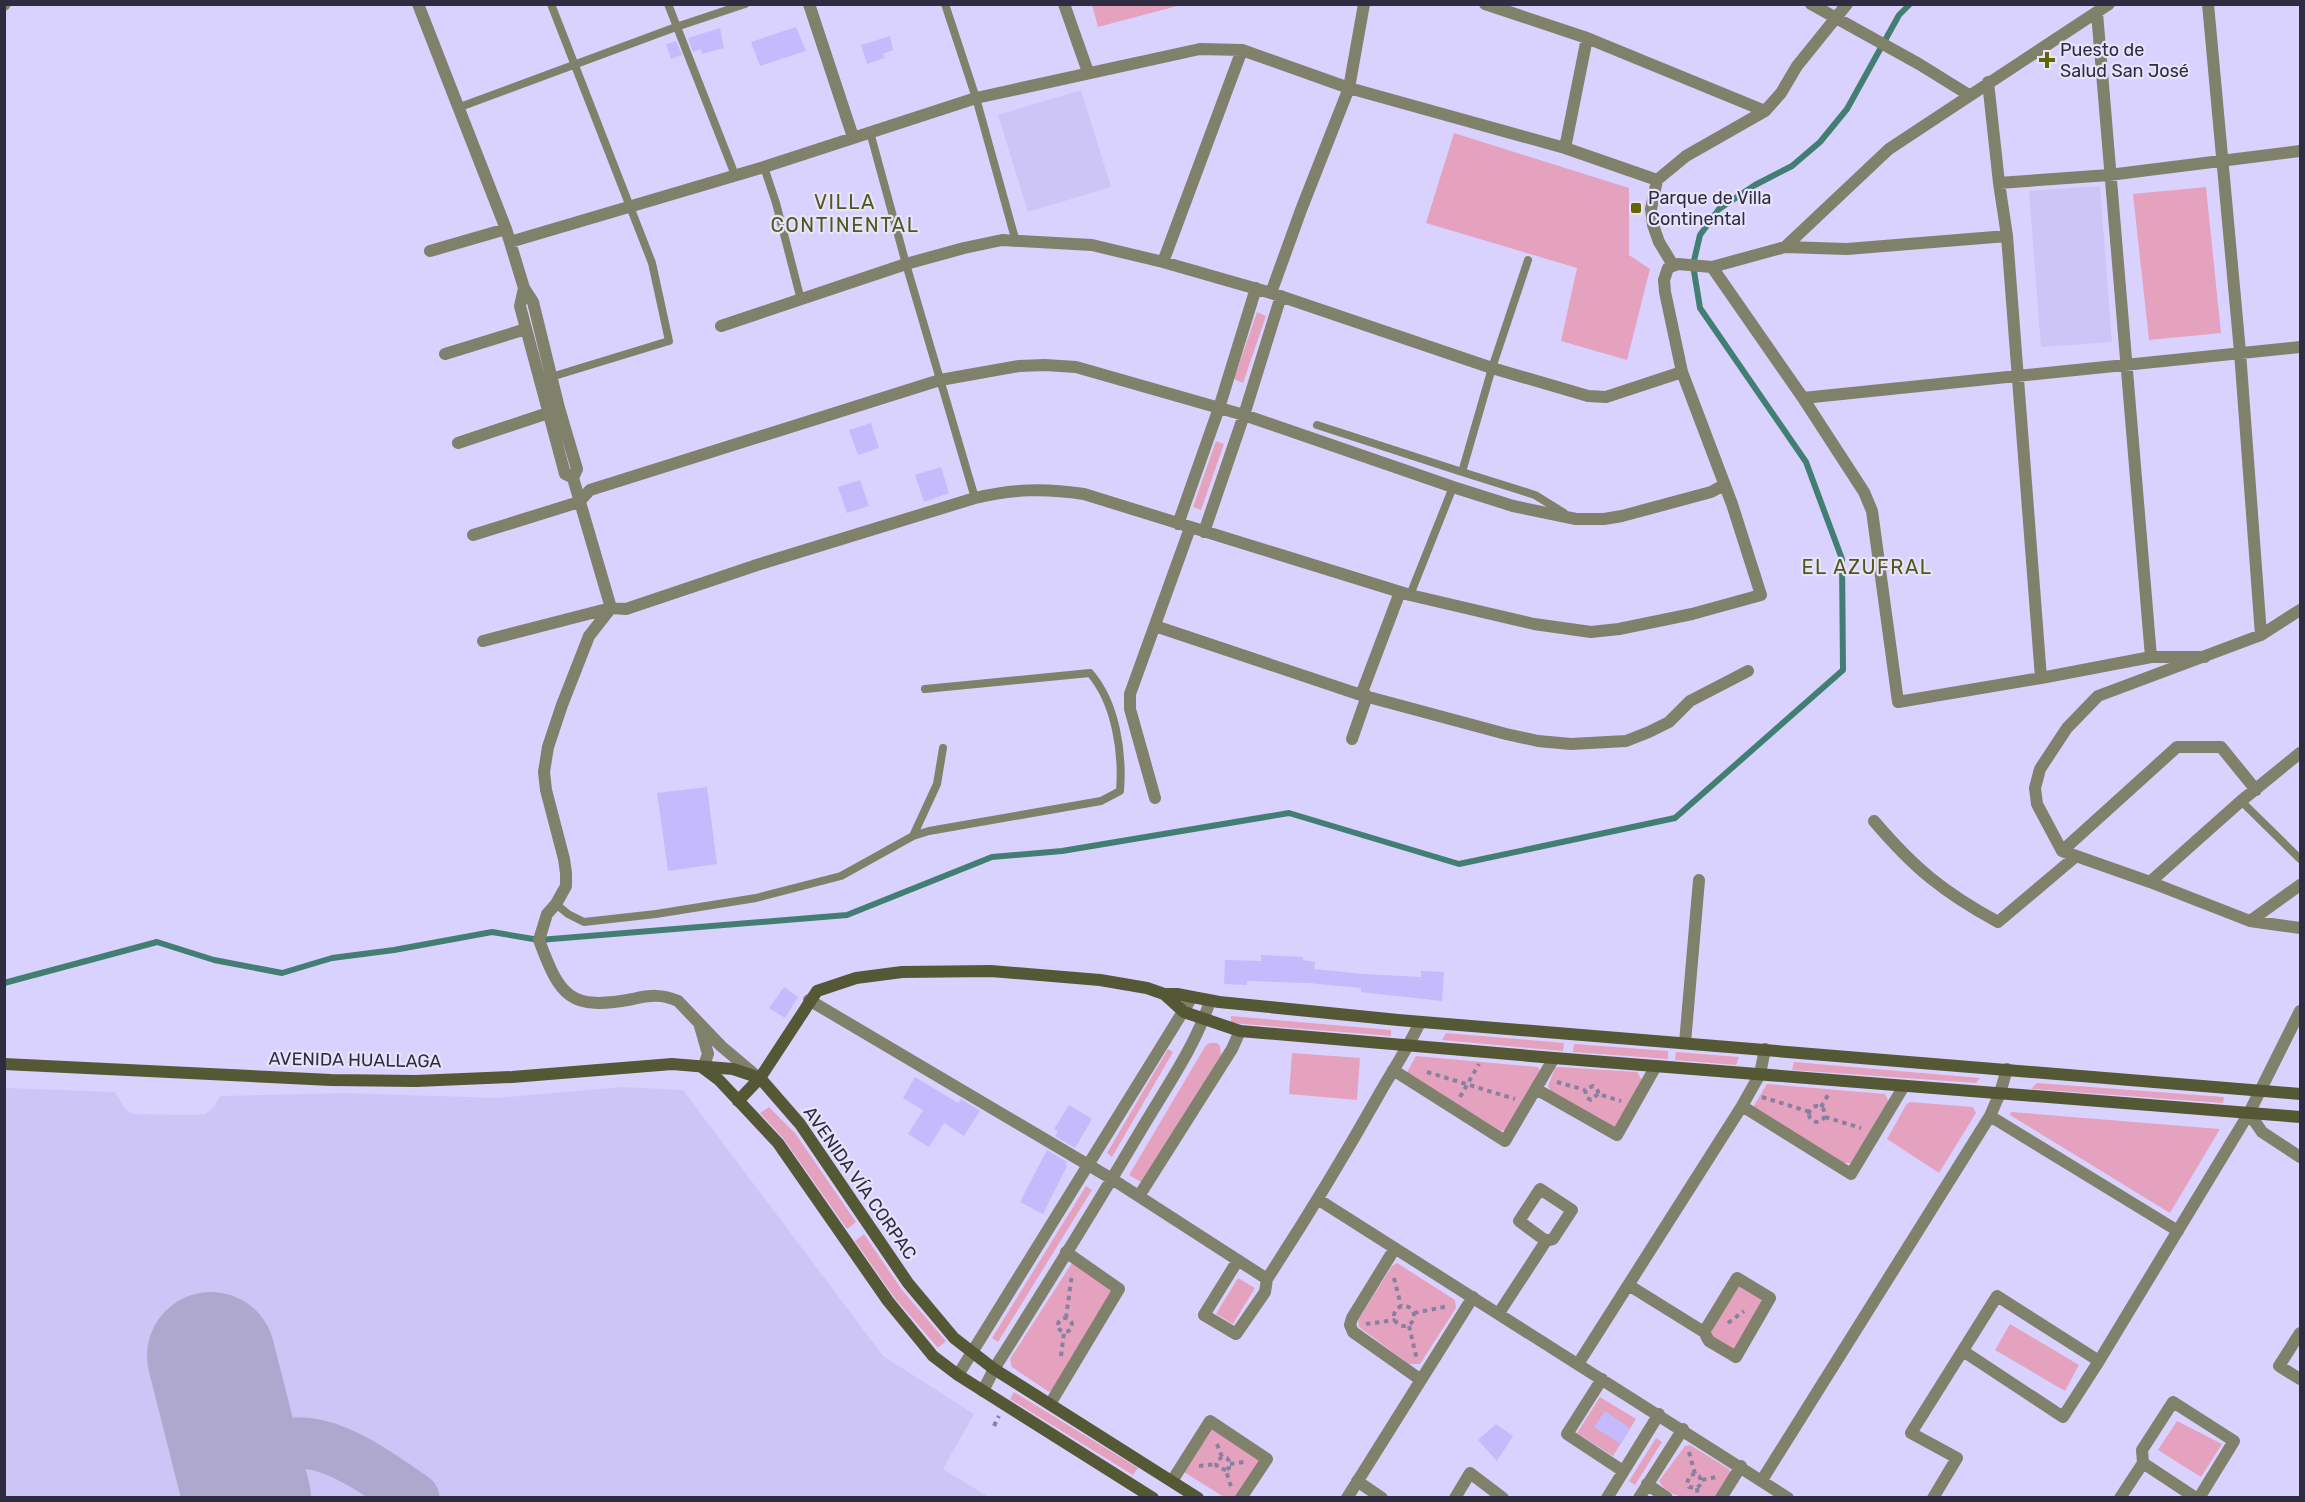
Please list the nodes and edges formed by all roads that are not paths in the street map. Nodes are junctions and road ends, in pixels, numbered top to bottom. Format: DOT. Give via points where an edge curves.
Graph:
graph roads {
  1 [pos="551,4"];
  2 [pos="668,4"];
  3 [pos="745,4"];
  4 [pos="809,4"];
  5 [pos="945,4"];
  6 [pos="1064,4"];
  7 [pos="1364,4"];
  8 [pos="1485,4"];
  9 [pos="1847,4"];
  10 [pos="2109,4"];
  11 [pos="2208,4"];
  12 [pos="421,5"];
  13 [pos="1820,7"];
  14 [pos="2097,13"];
  15 [pos="1838,21"];
  16 [pos="676,27"];
  17 [pos="1587,38"];
  18 [pos="1242,50"];
  19 [pos="575,66"];
  20 [pos="1088,72"];
  21 [pos="1988,82"];
  22 [pos="1349,88"];
  23 [pos="1969,95"];
  24 [pos="976,98"];
  25 [pos="460,107"];
  26 [pos="1765,111"];
  27 [pos="870,132"];
  28 [pos="853,137"];
  29 [pos="1565,148"];
  30 [pos="2301,151"];
  31 [pos="2223,162"];
  32 [pos="764,167"];
  33 [pos="735,175"];
  34 [pos="2109,175"];
  35 [pos="1657,180"];
  36 [pos="1999,183"];
  37 [pos="629,207"];
  38 [pos="506,229"];
  39 [pos="2007,236"];
  40 [pos="510,242"];
  41 [pos="1016,242"];
  42 [pos="1785,247"];
  43 [pos="430,251"];
  44 [pos="1528,260"];
  45 [pos="1163,262"];
  46 [pos="906,264"];
  47 [pos="1676,265"];
  48 [pos="1712,267"];
  49 [pos="524,288"];
  50 [pos="1256,288"];
  51 [pos="1276,295"];
  52 [pos="801,300"];
  53 [pos="721,326"];
  54 [pos="526,329"];
  55 [pos="2301,347"];
  56 [pos="2240,352"];
  57 [pos="445,354"];
  58 [pos="2128,363"];
  59 [pos="1492,368"];
  60 [pos="1682,372"];
  61 [pos="2018,375"];
  62 [pos="551,377"];
  63 [pos="940,380"];
  64 [pos="1803,398"];
  65 [pos="1219,408"];
  66 [pos="548,413"];
  67 [pos="1244,416"];
  68 [pos="1317,424"];
  69 [pos="458,443"];
  70 [pos="1462,472"];
  71 [pos="573,478"];
  72 [pos="1724,485"];
  73 [pos="1453,487"];
  74 [pos="975,498"];
  75 [pos="579,502"];
  76 [pos="1573,519"];
  77 [pos="1184,526"];
  78 [pos="1204,532"];
  79 [pos="473,536"];
  80 [pos="1405,593"];
  81 [pos="611,608"];
  82 [pos="2301,610"];
  83 [pos="1155,626"];
  84 [pos="2261,635"];
  85 [pos="483,641"];
  86 [pos="2151,657"];
  87 [pos="2205,657"];
  88 [pos="1748,671"];
  89 [pos="2041,678"];
  90 [pos="925,689"];
  91 [pos="1364,695"];
  92 [pos="1352,739"];
  93 [pos="943,748"];
  94 [pos="2301,753"];
  95 [pos="2256,790"];
  96 [pos="1155,798"];
  97 [pos="2241,801"];
  98 [pos="1874,821"];
  99 [pos="913,836"];
  100 [pos="2062,851"];
  101 [pos="2074,857"];
  102 [pos="2301,859"];
  103 [pos="1699,880"];
  104 [pos="2150,882"];
  105 [pos="2301,885"];
  106 [pos="556,904"];
  107 [pos="2250,921"];
  108 [pos="2301,928"];
  109 [pos="1164,994"];
  110 [pos="1192,997"];
  111 [pos="809,1000"];
  112 [pos="1210,1001"];
  113 [pos="2301,1011"];
  114 [pos="1184,1012"];
  115 [pos="1204,1020"];
  116 [pos="699,1022"];
  117 [pos="1420,1022"];
  118 [pos="1240,1031"];
  119 [pos="1685,1042"];
  120 [pos="1410,1045"];
  121 [pos="1765,1049"];
  122 [pos="1554,1058"];
  123 [pos="4,1064"];
  124 [pos="1656,1066"];
  125 [pos="704,1068"];
  126 [pos="2007,1069"];
  127 [pos="1393,1070"];
  128 [pos="1760,1074"];
  129 [pos="760,1078"];
  130 [pos="1904,1086"];
  131 [pos="1536,1089"];
  132 [pos="2260,1091"];
  133 [pos="2000,1094"];
  134 [pos="2301,1094"];
  135 [pos="738,1101"];
  136 [pos="1742,1106"];
  137 [pos="2249,1113"];
  138 [pos="1990,1116"];
  139 [pos="2301,1117"];
  140 [pos="2301,1157"];
  141 [pos="1089,1166"];
  142 [pos="1112,1179"];
  143 [pos="1139,1196"];
  144 [pos="1319,1200"];
  145 [pos="2178,1231"];
  146 [pos="1546,1240"];
  147 [pos="1395,1248"];
  148 [pos="1066,1252"];
  149 [pos="1238,1260"];
  150 [pos="1267,1279"];
  151 [pos="1630,1286"];
  152 [pos="1473,1297"];
  153 [pos="1499,1313"];
  154 [pos="1704,1332"];
  155 [pos="2300,1336"];
  156 [pos="1963,1351"];
  157 [pos="972,1354"];
  158 [pos="2099,1361"];
  159 [pos="1578,1364"];
  160 [pos="994,1369"];
  161 [pos="958,1375"];
  162 [pos="1602,1379"];
  163 [pos="2301,1379"];
  164 [pos="1421,1380"];
  165 [pos="983,1391"];
  166 [pos="1050,1404"];
  167 [pos="1659,1414"];
  168 [pos="1683,1429"];
  169 [pos="2143,1463"];
  170 [pos="1741,1466"];
  171 [pos="1623,1472"];
  172 [pos="1172,1480"];
  173 [pos="1761,1480"];
  174 [pos="1357,1481"];
  175 [pos="1647,1484"];
  176 [pos="1153,1497"];
  177 [pos="1198,1497"];
  178 [pos="1241,1497"];
  179 [pos="1347,1497"];
  180 [pos="1382,1497"];
  181 [pos="1455,1497"];
  182 [pos="1503,1497"];
  183 [pos="1607,1497"];
  184 [pos="1639,1497"];
  185 [pos="1667,1497"];
  186 [pos="1721,1497"];
  187 [pos="1788,1497"];
  188 [pos="1933,1497"];
  189 [pos="2120,1497"];
  190 [pos="2198,1497"];
  1 -- 19 [label="lane"];
  2 -- 16 [label="lane"];
  3 -- 16 [label="lane"];
  4 -- 28 [label="street"];
  5 -- 24 [label="lane"];
  6 -- 20 [label="street"];
  7 -- 22 [label="street"];
  8 -- 17 [label="street"];
  9 -- 15 [label="street"];
  10 -- 14 [label="street"];
  11 -- 31 [label="street"];
  12 -- 25 [label="street"];
  13 -- 15 [label="street"];
  14 -- 21 [label="street"];
  14 -- 34 [label="street"];
  15 -- 23 [label="street"];
  15 -- 26 [label="street" via="1797,66"];
  16 -- 19 [label="lane"];
  16 -- 33 [label="lane"];
  17 -- 26 [label="street"];
  17 -- 29 [label="street"];
  18 -- 20 [label="street" via="1200,49"];
  18 -- 22 [label="street"];
  18 -- 45 [label="street"];
  19 -- 25 [label="lane"];
  19 -- 37 [label="lane"];
  20 -- 24 [label="street"];
  21 -- 23 [label="street"];
  21 -- 36 [label="street"];
  22 -- 29 [label="street"];
  22 -- 51 [label="street"];
  23 -- 42 [label="street" via="1888,149"];
  24 -- 27 [label="street"];
  24 -- 41 [label="lane"];
  25 -- 38 [label="street"];
  26 -- 35 [label="street" via="1686,156"];
  27 -- 28 [label="street"];
  27 -- 46 [label="lane"];
  28 -- 32 [label="street"];
  29 -- 35 [label="street"];
  30 -- 31 [label="street"];
  31 -- 34 [label="street"];
  31 -- 56 [label="street"];
  32 -- 33 [label="street"];
  32 -- 52 [label="lane"];
  33 -- 37 [label="street"];
  34 -- 36 [label="street"];
  34 -- 58 [label="street"];
  35 -- 47 [label="street" via="1651,209 1653,225 1659,242"];
  36 -- 39 [label="street"];
  37 -- 40 [label="street"];
  37 -- 62 [label="lane" via="652,263 669,341"];
  38 -- 40 [label="street"];
  38 -- 43 [label="street"];
  39 -- 42 [label="street" via="1847,249"];
  39 -- 61 [label="street"];
  40 -- 49 [label="street"];
  41 -- 45 [label="street" via="1092,245"];
  41 -- 46 [label="street" via="1002,240"];
  42 -- 48 [label="street"];
  44 -- 59 [label="lane"];
  45 -- 50 [label="street"];
  46 -- 52 [label="street"];
  46 -- 63 [label="lane"];
  47 -- 48 [label="street"];
  47 -- 60 [label="street" via="1668,268 1664,280"];
  48 -- 64 [label="street"];
  49 -- 54 [label="street" via="520,306"];
  49 -- 62 [label="street" via="533,302"];
  50 -- 51 [label="street"];
  50 -- 65 [label="street"];
  51 -- 59 [label="street"];
  51 -- 67 [label="street"];
  52 -- 53 [label="street"];
  54 -- 57 [label="street"];
  54 -- 66 [label="street"];
  55 -- 56 [label="street"];
  56 -- 58 [label="street"];
  56 -- 84 [label="street"];
  58 -- 61 [label="street"];
  58 -- 86 [label="street"];
  59 -- 60 [label="street" via="1588,396 1606,397"];
  59 -- 70 [label="lane"];
  60 -- 72 [label="street"];
  61 -- 64 [label="street"];
  61 -- 89 [label="street"];
  62 -- 71 [label="street" via="577,470"];
  63 -- 65 [label="street" via="1019,366 1076,367"];
  63 -- 74 [label="lane"];
  63 -- 75 [label="street" via="590,490"];
  64 -- 89 [label="street" via="1864,492 1872,512 1898,702"];
  65 -- 67 [label="street"];
  65 -- 77 [label="street"];
  66 -- 69 [label="street"];
  66 -- 71 [label="street" via="565,474"];
  67 -- 73 [label="street"];
  67 -- 78 [label="street"];
  68 -- 70 [label="lane"];
  70 -- 76 [label="lane" via="1535,495"];
  71 -- 75 [label="street"];
  72 -- 76 [label="street" via="1622,516"];
  72 -- 80 [label="street" via="1761,594 1651,624 1591,632 1534,624"];
  73 -- 76 [label="street" via="1535,512"];
  73 -- 80 [label="lane"];
  74 -- 77 [label="street" via="1008,491 1058,490 1084,494"];
  74 -- 81 [label="street" via="626,609"];
  75 -- 79 [label="street"];
  75 -- 81 [label="street"];
  77 -- 78 [label="street"];
  77 -- 83 [label="street"];
  78 -- 80 [label="street"];
  80 -- 91 [label="street"];
  81 -- 85 [label="street"];
  81 -- 106 [label="street" via="589,636 548,747 546,790 566,873 566,886"];
  82 -- 84 [label="street"];
  83 -- 91 [label="street"];
  83 -- 96 [label="street" via="1130,694 1130,709"];
  84 -- 87 [label="street"];
  86 -- 87 [label="street"];
  86 -- 89 [label="street"];
  87 -- 100 [label="street" via="2098,696 2067,728 2040,769 2035,788 2037,804"];
  88 -- 91 [label="street" via="1690,700 1669,722 1649,732 1626,741 1594,743 1549,742 1506,734"];
  90 -- 99 [label="lane" via="1090,673 1101,685 1116,729 1122,770 1120,791 1101,801"];
  91 -- 92 [label="street"];
  93 -- 99 [label="lane" via="937,784"];
  94 -- 95 [label="street"];
  95 -- 97 [label="street"];
  95 -- 100 [label="street" via="2222,747 2177,747"];
  97 -- 102 [label="lane"];
  97 -- 104 [label="street"];
  98 -- 101 [label="street" via="1930,879 1998,921"];
  99 -- 106 [label="lane" via="841,876 756,898 584,922"];
  100 -- 101 [label="street"];
  101 -- 104 [label="street"];
  103 -- 119 [label="street"];
  104 -- 107 [label="street"];
  105 -- 107 [label="street"];
  106 -- 116 [label="street" via="547,914 539,940 557,983 565,992 590,1004 661,995 678,1001"];
  107 -- 108 [label="street"];
  109 -- 110 [label="street"];
  109 -- 111 [label="street" via="1100,980 958,971 856,978 817,991"];
  109 -- 114 [label="street"];
  110 -- 112 [label="street"];
  110 -- 114 [label="street"];
  111 -- 129 [label="street"];
  111 -- 141 [label="street"];
  112 -- 115 [label="street"];
  112 -- 117 [label="street"];
  113 -- 132 [label="street"];
  114 -- 115 [label="street"];
  114 -- 141 [label="street"];
  115 -- 118 [label="street"];
  115 -- 142 [label="street"];
  116 -- 125 [label="street" via="708,1054"];
  116 -- 129 [label="street"];
  117 -- 119 [label="street"];
  117 -- 120 [label="street"];
  118 -- 120 [label="street"];
  118 -- 143 [label="street"];
  119 -- 121 [label="street"];
  120 -- 122 [label="street"];
  120 -- 127 [label="street"];
  121 -- 126 [label="street"];
  121 -- 128 [label="street"];
  122 -- 124 [label="street"];
  122 -- 131 [label="street"];
  123 -- 125 [label="street, AVENIDA HUALLAGA" via="416,1081 672,1064"];
  124 -- 128 [label="street"];
  124 -- 131 [label="street" via="1617,1135"];
  125 -- 129 [label="street" via="733,1069"];
  125 -- 135 [label="street"];
  126 -- 132 [label="street"];
  126 -- 133 [label="street"];
  127 -- 131 [label="street" via="1506,1141"];
  127 -- 144 [label="street"];
  128 -- 130 [label="street"];
  128 -- 136 [label="street"];
  129 -- 135 [label="street"];
  129 -- 157 [label="street, AVENIDA VÍA CORPAC" via="800,1124 908,1283"];
  130 -- 133 [label="street"];
  130 -- 136 [label="street" via="1851,1174"];
  132 -- 134 [label="street"];
  132 -- 137 [label="street"];
  133 -- 137 [label="street"];
  133 -- 138 [label="street"];
  135 -- 161 [label="street" via="778,1143 888,1301 933,1356"];
  136 -- 151 [label="street"];
  137 -- 139 [label="street"];
  137 -- 140 [label="street" via="2262,1132"];
  137 -- 145 [label="street"];
  138 -- 145 [label="street"];
  138 -- 173 [label="street"];
  141 -- 142 [label="street"];
  141 -- 157 [label="street"];
  142 -- 143 [label="street"];
  142 -- 148 [label="street"];
  143 -- 149 [label="street"];
  144 -- 147 [label="street"];
  144 -- 150 [label="street"];
  145 -- 158 [label="street"];
  146 -- 146 [label="street" via="1553,1239 1572,1210 1540,1189 1519,1221"];
  146 -- 153 [label="street"];
  147 -- 152 [label="street"];
  147 -- 164 [label="street" via="1350,1325 1353,1332"];
  148 -- 160 [label="street"];
  148 -- 166 [label="street" via="1119,1289"];
  149 -- 150 [label="street"];
  149 -- 150 [label="street" via="1204,1315 1236,1334 1265,1292"];
  151 -- 154 [label="street"];
  151 -- 159 [label="street"];
  152 -- 153 [label="street"];
  152 -- 164 [label="street"];
  153 -- 159 [label="street"];
  154 -- 154 [label="street" via="1709,1341 1736,1357 1770,1298 1737,1278"];
  155 -- 163 [label="street" via="2279,1366"];
  156 -- 158 [label="street" via="1997,1296"];
  156 -- 158 [label="street" via="2063,1417"];
  156 -- 188 [label="street" via="1911,1433 1958,1458"];
  157 -- 160 [label="street, AVENIDA VÍA CORPAC"];
  157 -- 161 [label="street"];
  159 -- 162 [label="street"];
  160 -- 165 [label="street"];
  160 -- 166 [label="street, AVENIDA VÍA CORPAC"];
  161 -- 165 [label="street"];
  162 -- 167 [label="street"];
  162 -- 171 [label="street" via="1567,1434"];
  164 -- 174 [label="street"];
  165 -- 176 [label="street"];
  166 -- 172 [label="street, AVENIDA VÍA CORPAC"];
  167 -- 168 [label="street"];
  167 -- 171 [label="street"];
  168 -- 170 [label="street"];
  168 -- 175 [label="street"];
  169 -- 189 [label="street"];
  169 -- 190 [label="street"];
  169 -- 190 [label="street" via="2142,1450 2173,1402 2234,1441"];
  170 -- 173 [label="street"];
  170 -- 186 [label="street"];
  171 -- 183 [label="street"];
  172 -- 177 [label="street, AVENIDA VÍA CORPAC"];
  172 -- 178 [label="street" via="1210,1421 1267,1459"];
  173 -- 187 [label="street"];
  174 -- 179 [label="street"];
  174 -- 180 [label="street"];
  175 -- 184 [label="street"];
  175 -- 185 [label="street"];
  181 -- 182 [label="street" via="1470,1473"];
}
